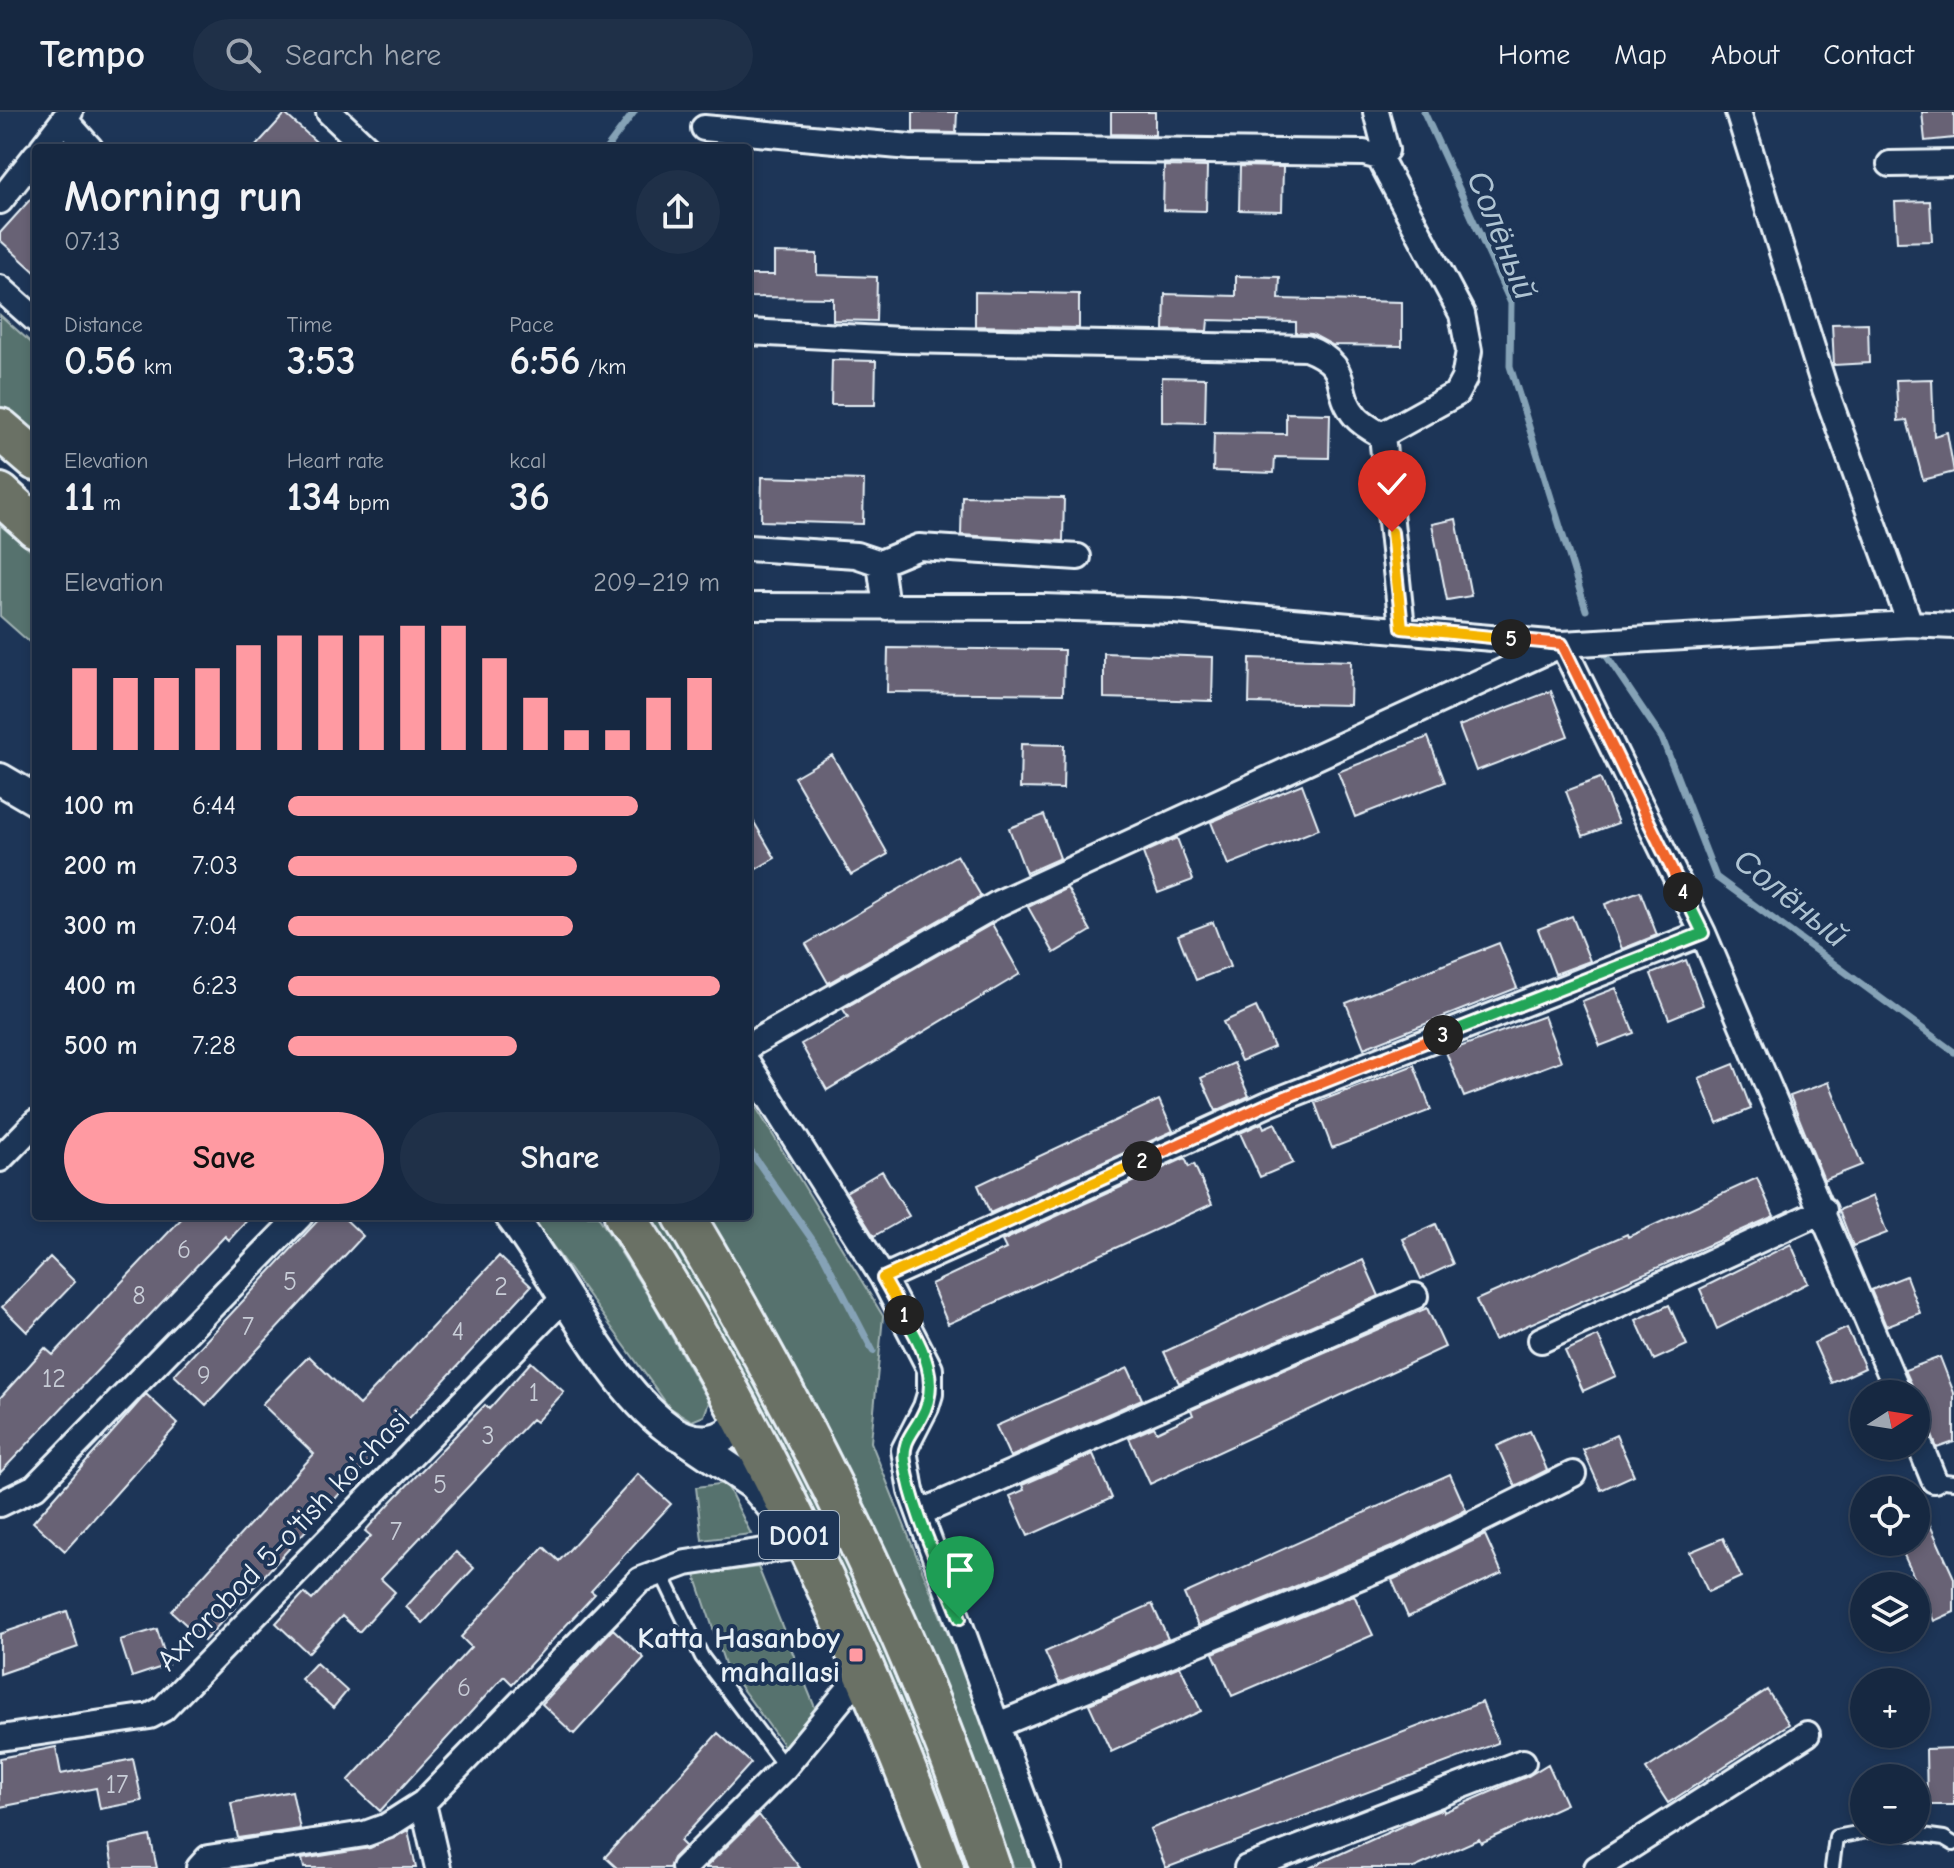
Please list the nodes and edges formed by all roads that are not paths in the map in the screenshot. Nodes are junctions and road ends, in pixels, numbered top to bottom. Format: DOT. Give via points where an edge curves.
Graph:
graph roads {
  1 [pos="329,112"];
  2 [pos="1376,112"];
  3 [pos="1738,112"];
  4 [pos="67,116"];
  5 [pos="704,128"];
  6 [pos="45,144"];
  7 [pos="87,144"];
  8 [pos="363,144"];
  9 [pos="1379,157"];
  10 [pos="32,160"];
  11 [pos="1954,163"];
  12 [pos="1890,164"];
  13 [pos="0,201"];
  14 [pos="0,288"];
  15 [pos="32,316"];
  16 [pos="752,332"];
  17 [pos="0,429"];
  18 [pos="1382,435"];
  19 [pos="32,457"];
  20 [pos="0,494"];
  21 [pos="32,523"];
  22 [pos="752,548"];
  23 [pos="1078,557"];
  24 [pos="880,563"];
  25 [pos="752,606"];
  26 [pos="886,607"];
  27 [pos="1910,624"];
  28 [pos="1954,626"];
  29 [pos="1402,628"];
  30 [pos="1562,644"];
  31 [pos="0,779"];
  32 [pos="32,798"];
  33 [pos="1703,933"];
  34 [pos="752,1044"];
  35 [pos="752,1070"];
  36 [pos="32,1126"];
  37 [pos="0,1159"];
  38 [pos="1824,1210"];
  39 [pos="296,1220"];
  40 [pos="514,1220"];
  41 [pos="627,1220"];
  42 [pos="686,1220"];
  43 [pos="883,1278"];
  44 [pos="1415,1296"];
  45 [pos="565,1297"];
  46 [pos="1541,1340"];
  47 [pos="1893,1380"];
  48 [pos="741,1419"];
  49 [pos="680,1435"];
  50 [pos="1930,1458"];
  51 [pos="1573,1474"];
  52 [pos="1944,1481"];
  53 [pos="0,1504"];
  54 [pos="920,1513"];
  55 [pos="804,1545"];
  56 [pos="661,1572"];
  57 [pos="863,1672"];
  58 [pos="1000,1724"];
  59 [pos="1807,1734"];
  60 [pos="0,1738"];
  61 [pos="1523,1762"];
  62 [pos="785,1767"];
  63 [pos="423,1803"];
  64 [pos="1850,1834"];
  65 [pos="1930,1836"];
  66 [pos="1954,1844"];
  67 [pos="198,1866"];
  68 [pos="438,1868"];
  69 [pos="684,1868"];
  70 [pos="943,1868"];
  71 [pos="990,1868"];
  72 [pos="1049,1868"];
  73 [pos="1247,1868"];
  74 [pos="1597,1868"];
  75 [pos="1832,1868"];
  1 -- 8 [label="street"];
  2 -- 9 [label="street" via="1386,150"];
  3 -- 27 [label="street" via="1825,389"];
  4 -- 6 [label="street"];
  4 -- 7 [label="street"];
  5 -- 9 [label="street" via="910,147"];
  9 -- 18 [label="street" via="1462,314 1469,351 1456,394"];
  10 -- 13 [label="street"];
  11 -- 12 [label="street"];
  14 -- 15 [label="street"];
  16 -- 18 [label="street" via="1306,348 1330,359 1354,415"];
  17 -- 19 [label="highway"];
  18 -- 29 [label="street"];
  20 -- 21 [label="highway"];
  22 -- 24 [label="street" via="856,555"];
  23 -- 24 [label="street" via="919,547"];
  24 -- 26 [label="street"];
  25 -- 26 [label="street"];
  26 -- 29 [label="street" via="1174,611"];
  27 -- 28 [label="street"];
  27 -- 30 [label="street"];
  29 -- 30 [label="street"];
  30 -- 33 [label="street"];
  30 -- 34 [label="street" via="999,903"];
  31 -- 32 [label="street"];
  33 -- 38 [label="street"];
  33 -- 43 [label="street" via="1268,1104"];
  35 -- 43 [label="street"];
  36 -- 37 [label="street"];
  38 -- 46 [label="street"];
  38 -- 47 [label="street"];
  39 -- 53 [label="street" via="35,1487"];
  40 -- 45 [label="street"];
  41 -- 48 [label="highway, D001"];
  42 -- 71 [label="highway, D001" via="758,1346 866,1563 932,1709"];
  43 -- 54 [label="street" via="930,1369 926,1407 904,1450"];
  44 -- 54 [label="street"];
  45 -- 49 [label="street" via="618,1374 657,1418"];
  45 -- 60 [label="street, Axrorobod 5-o'tish ko'chasi" via="163,1709 150,1716"];
  48 -- 49 [label="street" via="719,1440"];
  48 -- 55 [label="highway, D001"];
  49 -- 55 [label="street" via="753,1484"];
  50 -- 52 [label="street"];
  51 -- 58 [label="street" via="1388,1566"];
  54 -- 58 [label="street"];
  55 -- 56 [label="street" via="686,1563"];
  55 -- 57 [label="highway, D001"];
  56 -- 62 [label="lane" via="702,1657"];
  56 -- 63 [label="street" via="640,1580"];
  57 -- 62 [label="street"];
  57 -- 70 [label="highway, D001"];
  58 -- 72 [label="street"];
  59 -- 74 [label="street"];
  61 -- 73 [label="street"];
  62 -- 69 [label="street"];
  63 -- 67 [label="street" via="365,1834 208,1858"];
  63 -- 68 [label="street"];
  64 -- 75 [label="lane" via="1836,1837"];
  65 -- 66 [label="lane"];
}
